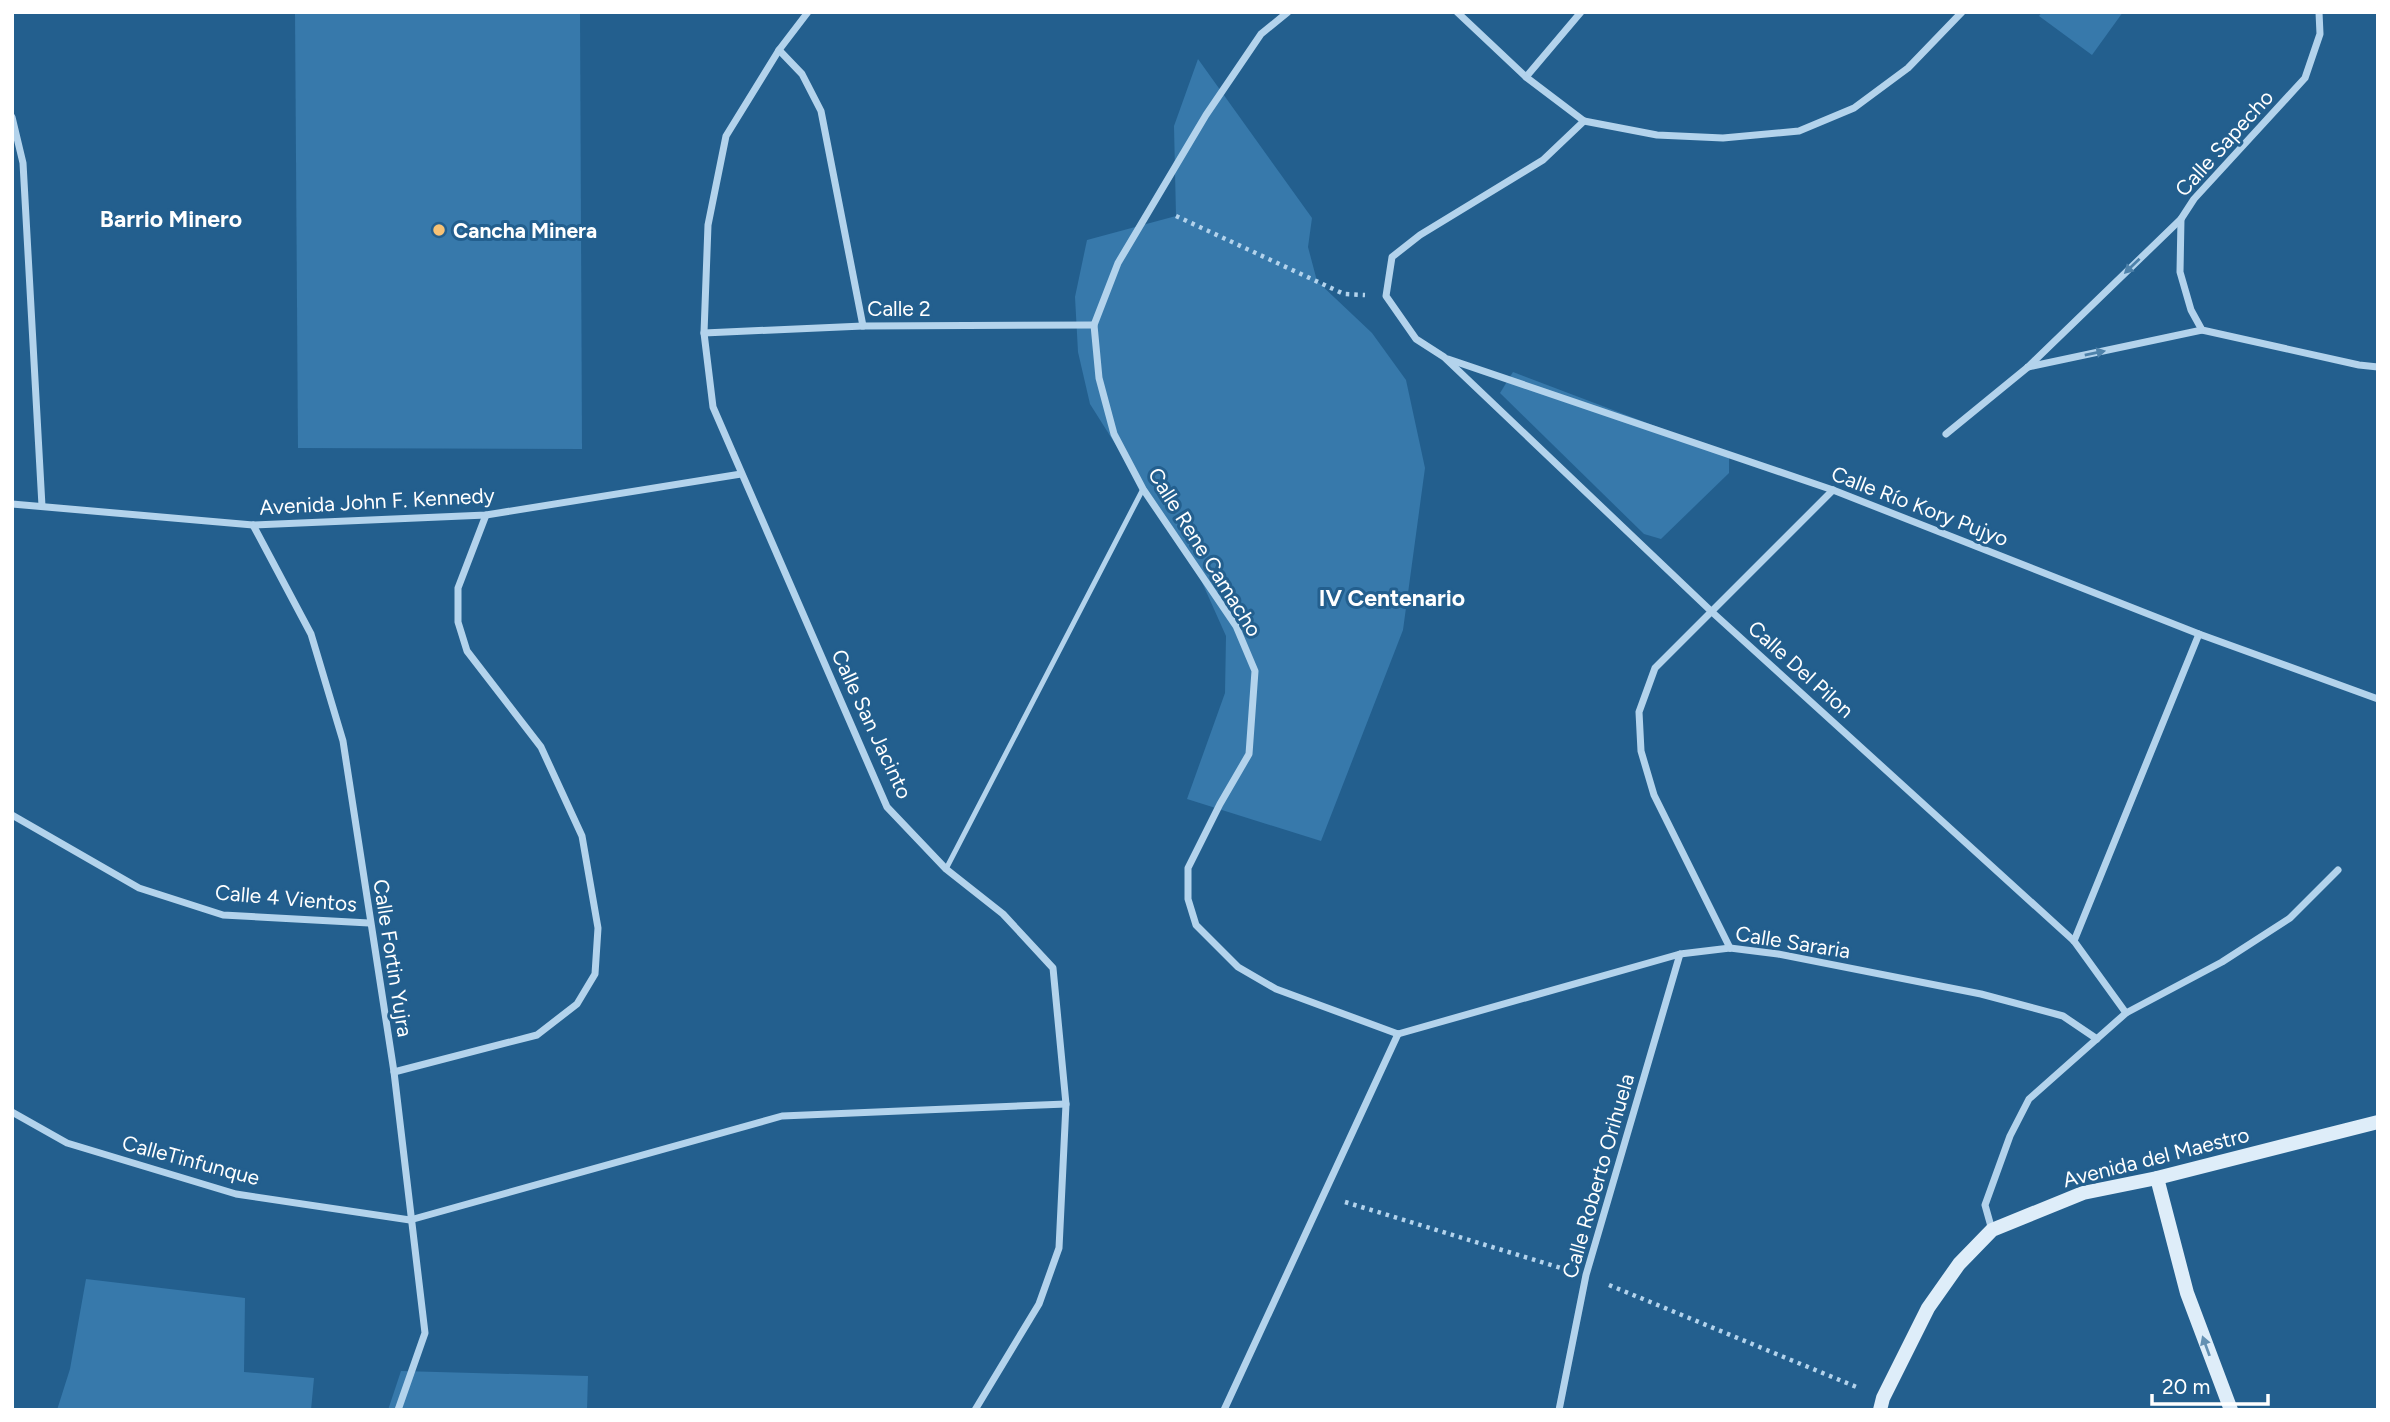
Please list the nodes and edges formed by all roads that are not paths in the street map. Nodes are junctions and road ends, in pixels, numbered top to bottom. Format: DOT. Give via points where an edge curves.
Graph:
graph roads {
  1 [pos="808,12"];
  2 [pos="1288,12"];
  3 [pos="1457,12"];
  4 [pos="1581,12"];
  5 [pos="1962,12"];
  6 [pos="2319,12"];
  7 [pos="779,50"];
  8 [pos="1526,77"];
  9 [pos="12,117"];
  10 [pos="1584,121"];
  11 [pos="23,163"];
  12 [pos="12,166"];
  13 [pos="2181,219"];
  14 [pos="1094,325"];
  15 [pos="863,326"];
  16 [pos="2202,330"];
  17 [pos="704,333"];
  18 [pos="1444,357"];
  19 [pos="2028,367"];
  20 [pos="2378,367"];
  21 [pos="1946,434"];
  22 [pos="741,474"];
  23 [pos="1143,489"];
  24 [pos="1833,490"];
  25 [pos="12,504"];
  26 [pos="42,506"];
  27 [pos="486,515"];
  28 [pos="253,524"];
  29 [pos="1712,612"];
  30 [pos="2199,634"];
  31 [pos="2378,699"];
  32 [pos="12,815"];
  33 [pos="946,869"];
  34 [pos="2338,870"];
  35 [pos="369,923"];
  36 [pos="2074,941"];
  37 [pos="1730,948"];
  38 [pos="1680,954"];
  39 [pos="2126,1013"];
  40 [pos="1398,1034"];
  41 [pos="2097,1039"];
  42 [pos="394,1072"];
  43 [pos="1066,1104"];
  44 [pos="12,1112"];
  45 [pos="2378,1122"];
  46 [pos="2157,1178"];
  47 [pos="410,1220"];
  48 [pos="1993,1230"];
  49 [pos="398,1410"];
  50 [pos="975,1410"];
  51 [pos="1224,1410"];
  52 [pos="1559,1410"];
  53 [pos="1880,1410"];
  54 [pos="2231,1410"];
  1 -- 7 [label="street, Calle San Jacinto"];
  2 -- 14 [label="street, Calle Rene Camacho" via="1261,34 1206,115 1118,263"];
  3 -- 8 [label="street"];
  4 -- 8 [label="street"];
  5 -- 10 [label="street" via="1908,68 1854,108 1799,131 1723,138 1657,135"];
  6 -- 13 [label="street, Calle Sapecho" via="2320,34 2305,78"];
  7 -- 15 [label="street" via="802,74 821,111"];
  7 -- 17 [label="street, Calle San Jacinto" via="726,136 708,225"];
  8 -- 10 [label="street"];
  9 -- 11 [label="street"];
  10 -- 18 [label="street" via="1543,160 1392,257 1386,296 1416,339"];
  11 -- 12 [label="street"];
  11 -- 26 [label="street"];
  13 -- 16 [label="street, Calle Sapecho" via="2180,272 2190,310"];
  13 -- 19 [label="street, one-way"];
  14 -- 15 [label="street, Calle 2"];
  14 -- 23 [label="street, Calle Rene Camacho" via="1099,377 1114,433"];
  15 -- 17 [label="street, Calle 2"];
  19 -- 16 [label="street, one-way"];
  16 -- 20 [label="street"];
  17 -- 22 [label="street, Calle San Jacinto" via="713,407"];
  18 -- 24 [label="street, Calle Río Kory Pujyo"];
  18 -- 29 [label="street, Calle Del Pilon"];
  19 -- 21 [label="street"];
  22 -- 27 [label="street, Avenida John F. Kennedy"];
  22 -- 33 [label="street, Calle San Jacinto" via="887,807"];
  23 -- 33 [label="lane"];
  23 -- 40 [label="street, Calle Rene Camacho" via="1236,626 1255,671 1250,754 1188,868 1188,899 1196,925 1238,967 1276,989"];
  24 -- 29 [label="street"];
  24 -- 30 [label="street, Calle Río Kory Pujyo"];
  25 -- 26 [label="street, Avenida John F. Kennedy"];
  26 -- 28 [label="street, Avenida John F. Kennedy"];
  27 -- 28 [label="street, Avenida John F. Kennedy"];
  27 -- 42 [label="street" via="458,588 458,622 467,651 541,747 582,836 598,928 595,974 577,1004 537,1035"];
  28 -- 35 [label="street, Calle Fortin Yujra" via="311,634 339,728"];
  29 -- 36 [label="street, Calle Del Pilon"];
  29 -- 37 [label="street" via="1655,668 1639,712 1641,751 1654,795"];
  30 -- 31 [label="street, Calle Río Kory Pujyo"];
  30 -- 36 [label="street"];
  32 -- 35 [label="street, Calle 4 Vientos" via="139,888 223,915"];
  33 -- 43 [label="street, Calle San Jacinto" via="1003,914 1053,968"];
  34 -- 39 [label="street" via="2290,918 2222,962"];
  35 -- 42 [label="street, Calle Fortin Yujra"];
  36 -- 39 [label="street, Calle Del Pilon"];
  37 -- 38 [label="street, Calle Sararia"];
  37 -- 41 [label="street, Calle Sararia" via="1981,994 2063,1016"];
  38 -- 40 [label="street, Calle Sararia"];
  38 -- 52 [label="street, Calle Roberto Orihuela" via="1586,1275"];
  39 -- 41 [label="street"];
  40 -- 51 [label="street"];
  41 -- 48 [label="street" via="2029,1099 1985,1205"];
  42 -- 47 [label="street, Calle Fortin Yujra"];
  43 -- 47 [label="street" via="782,1116"];
  43 -- 50 [label="street, Calle San Jacinto" via="1059,1248 1039,1304"];
  44 -- 47 [label="street, CalleTinfunque" via="67,1143 236,1194"];
  45 -- 46 [label="main road, Avenida del Maestro"];
  46 -- 48 [label="main road, Avenida del Maestro" via="2083,1193"];
  54 -- 46 [label="main road, one-way" via="2187,1293"];
  47 -- 49 [label="street, Calle Fortin Yujra" via="425,1332"];
  48 -- 53 [label="main road, Avenida del Maestro" via="1959,1264 1928,1308"];
}
